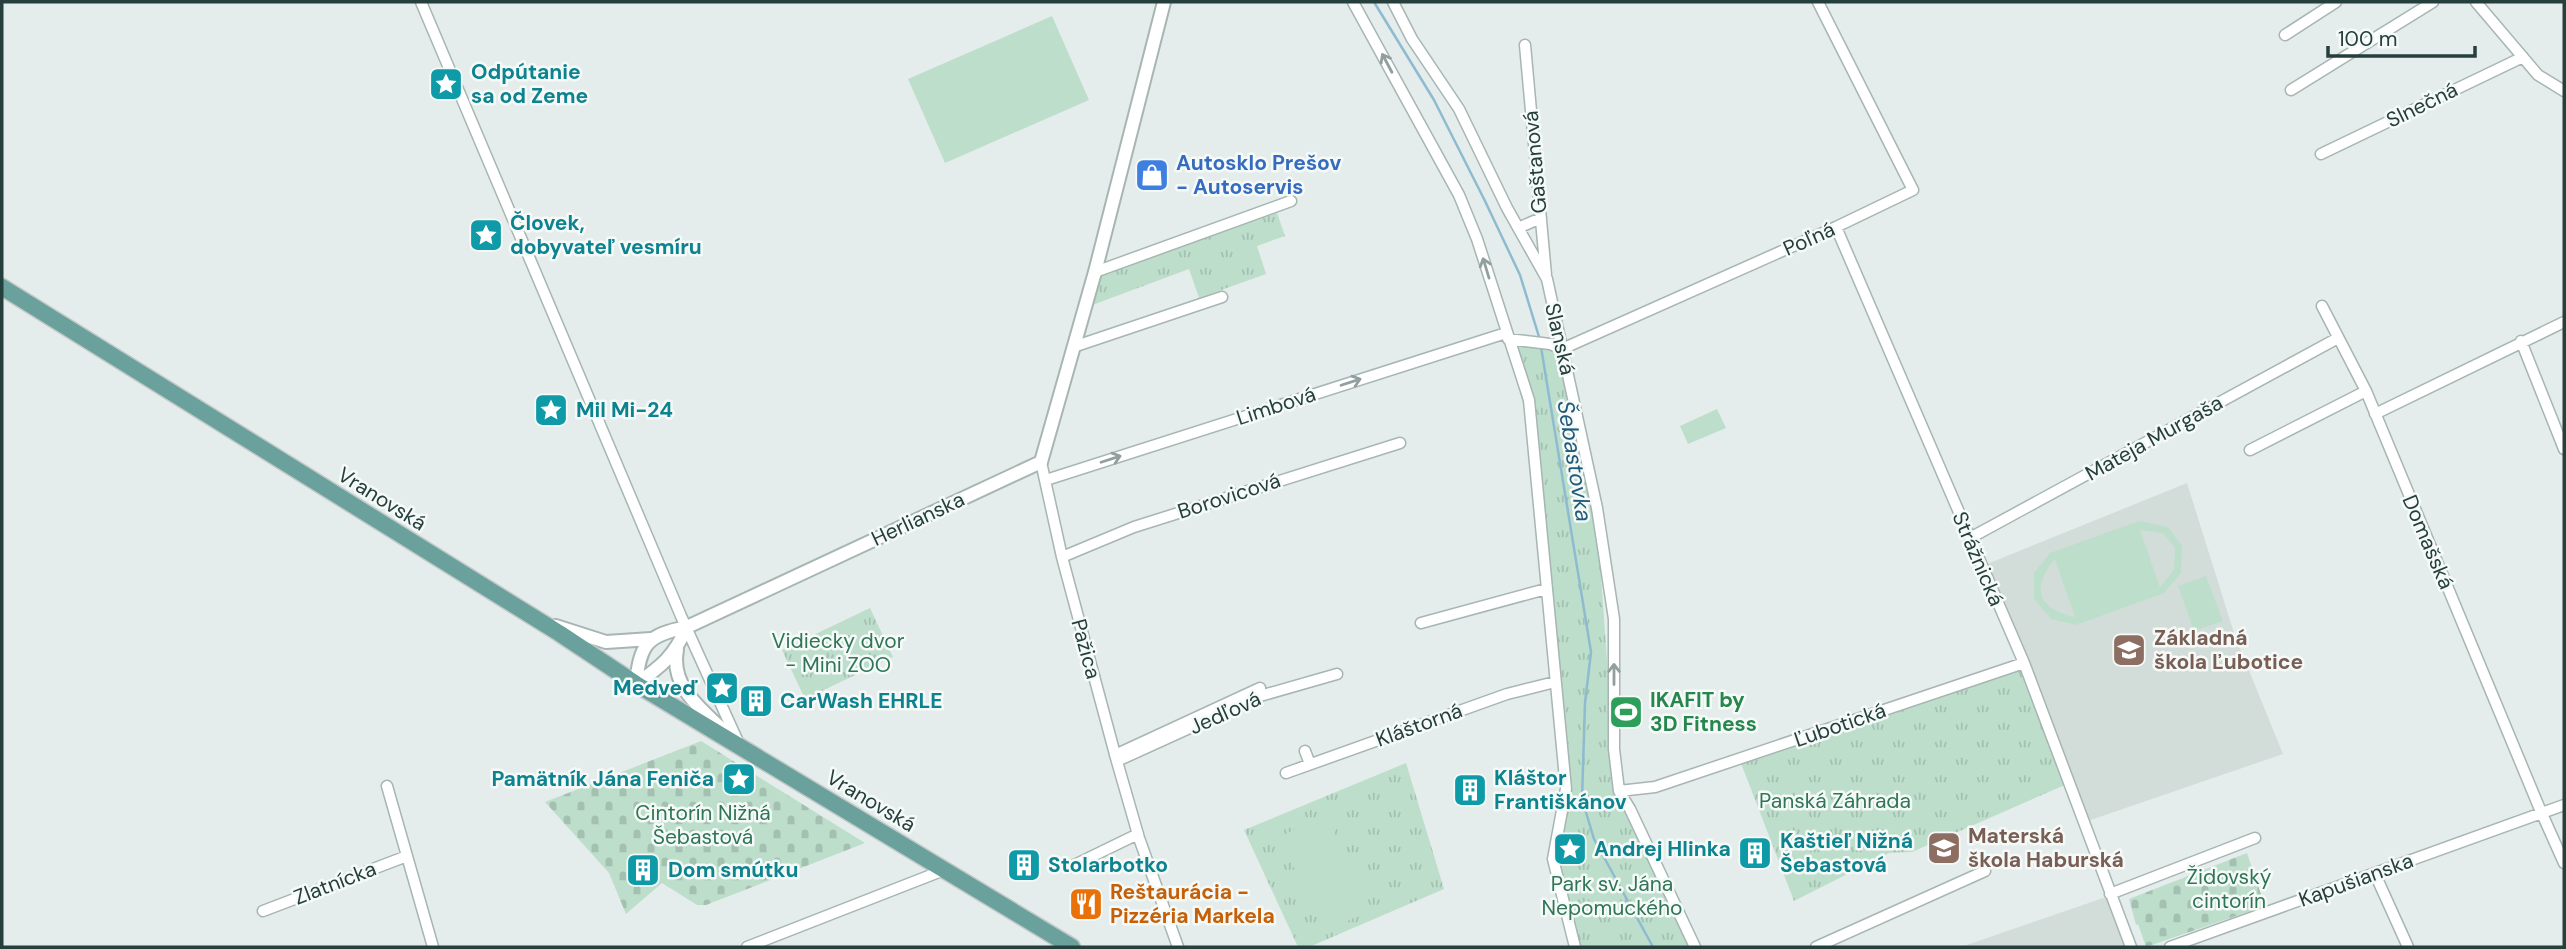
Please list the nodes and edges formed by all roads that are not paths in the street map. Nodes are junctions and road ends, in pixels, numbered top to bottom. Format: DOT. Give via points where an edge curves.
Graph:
graph roads {
  1 [pos="421,2"];
  2 [pos="1164,2"];
  3 [pos="1353,2"];
  4 [pos="1393,2"];
  5 [pos="1818,2"];
  6 [pos="2336,2"];
  7 [pos="2433,2"];
  8 [pos="2476,2"];
  9 [pos="2285,35"];
  10 [pos="1525,45"];
  11 [pos="2523,57"];
  12 [pos="2291,90"];
  13 [pos="2564,92"];
  14 [pos="2321,154"];
  15 [pos="1291,201"];
  16 [pos="1541,218"];
  17 [pos="1836,227"];
  18 [pos="1518,228"];
  19 [pos="1095,272"];
  20 [pos="1546,279"];
  21 [pos="2,288"];
  22 [pos="1222,298"];
  23 [pos="2322,306"];
  24 [pos="2564,322"];
  25 [pos="1507,336"];
  26 [pos="2338,338"];
  27 [pos="2521,341"];
  28 [pos="1073,347"];
  29 [pos="1562,349"];
  30 [pos="2366,391"];
  31 [pos="2375,414"];
  32 [pos="1400,443"];
  33 [pos="2564,449"];
  34 [pos="2250,450"];
  35 [pos="1041,462"];
  36 [pos="1046,480"];
  37 [pos="1970,538"];
  38 [pos="1062,557"];
  39 [pos="1546,589"];
  40 [pos="531,617"];
  41 [pos="1421,624"];
  42 [pos="687,627"];
  43 [pos="651,639"];
  44 [pos="677,650"];
  45 [pos="2024,663"];
  46 [pos="1337,674"];
  47 [pos="1555,682"];
  48 [pos="636,684"];
  49 [pos="1260,688"];
  50 [pos="740,746"];
  51 [pos="1305,751"];
  52 [pos="1116,758"];
  53 [pos="1310,764"];
  54 [pos="1286,773"];
  55 [pos="387,786"];
  56 [pos="1619,791"];
  57 [pos="2564,805"];
  58 [pos="2541,812"];
  59 [pos="1138,834"];
  60 [pos="2255,838"];
  61 [pos="407,856"];
  62 [pos="2564,863"];
  63 [pos="1068,868"];
  64 [pos="944,870"];
  65 [pos="1985,871"];
  66 [pos="2375,873"];
  67 [pos="2110,894"];
  68 [pos="263,911"];
  69 [pos="433,947"];
  70 [pos="747,947"];
  71 [pos="1072,947"];
  72 [pos="1178,947"];
  73 [pos="1575,947"];
  74 [pos="1695,947"];
  75 [pos="1816,947"];
  76 [pos="2131,947"];
  77 [pos="2170,947"];
  78 [pos="2408,947"];
  1 -- 42 [label="street"];
  2 -- 19 [label="street"];
  25 -- 3 [label="street, one-way" via="1477,239 1458,195"];
  4 -- 18 [label="street, Slanská" via="1459,109"];
  5 -- 17 [label="street, Poľná" via="1913,190"];
  6 -- 9 [label="street"];
  7 -- 12 [label="street"];
  8 -- 11 [label="street"];
  10 -- 16 [label="street, Gaštanová"];
  11 -- 13 [label="street" via="2538,75"];
  11 -- 14 [label="street, Slnečná"];
  15 -- 19 [label="street"];
  16 -- 18 [label="street"];
  16 -- 20 [label="street, Gaštanová"];
  17 -- 29 [label="street, Poľná"];
  17 -- 37 [label="street, Strážnická"];
  18 -- 20 [label="street, Slanská"];
  19 -- 28 [label="street"];
  20 -- 29 [label="street, Slanská"];
  21 -- 40 [label="main road, Vranovská"];
  22 -- 28 [label="street"];
  23 -- 26 [label="street, Domašská"];
  24 -- 27 [label="street"];
  25 -- 29 [label="street"];
  36 -- 25 [label="street, Limbová, one-way"];
  25 -- 39 [label="street" via="1529,400"];
  26 -- 30 [label="street, Domašská"];
  26 -- 37 [label="street, Mateja Murgaša"];
  27 -- 31 [label="street"];
  27 -- 33 [label="street"];
  28 -- 35 [label="street"];
  56 -- 29 [label="street, Slanská, one-way" via="1614,749 1614,619 1595,493"];
  30 -- 31 [label="street, Domašská"];
  30 -- 34 [label="street"];
  31 -- 58 [label="street, Domašská"];
  32 -- 38 [label="street, Borovicová" via="1134,527"];
  35 -- 36 [label="street, Pažica"];
  35 -- 42 [label="street, Herlianska"];
  36 -- 38 [label="street, Pažica"];
  37 -- 45 [label="street, Strážnická"];
  38 -- 52 [label="street, Pažica"];
  39 -- 41 [label="street"];
  39 -- 47 [label="street"];
  40 -- 43 [label="street, Herlianska" via="606,642"];
  40 -- 48 [label="main road, Vranovská"];
  42 -- 43 [label="street, Herlianska"];
  42 -- 44 [label="street"];
  42 -- 50 [label="street"];
  43 -- 48 [label="street" via="639,658"];
  44 -- 48 [label="street"];
  44 -- 50 [label="street" via="675,670 689,696"];
  45 -- 56 [label="street, Ľubotická" via="1655,787"];
  45 -- 67 [label="street, Strážnická"];
  46 -- 52 [label="street, Jedľová" via="1260,696"];
  47 -- 53 [label="street, Kláštorná" via="1507,694"];
  47 -- 73 [label="street" via="1566,789 1553,859"];
  48 -- 50 [label="main road, Vranovská"];
  49 -- 52 [label="street, Jedľová"];
  50 -- 64 [label="main road, Vranovská"];
  51 -- 53 [label="street"];
  52 -- 59 [label="street, Pažica"];
  53 -- 54 [label="street, Kláštorná"];
  55 -- 61 [label="street"];
  56 -- 74 [label="street, Slanská"];
  57 -- 58 [label="street, Kapušianska"];
  58 -- 62 [label="street, Domašská"];
  58 -- 66 [label="street, Kapušianska"];
  59 -- 63 [label="street"];
  59 -- 72 [label="street, Pažica"];
  60 -- 67 [label="street"];
  61 -- 68 [label="street, Zlatnícka"];
  61 -- 69 [label="street"];
  64 -- 70 [label="street"];
  64 -- 71 [label="main road, Vranovská"];
  65 -- 75 [label="street"];
  66 -- 77 [label="street, Kapušianska"];
  66 -- 78 [label="street"];
  67 -- 76 [label="street, Strážnická"];
}
